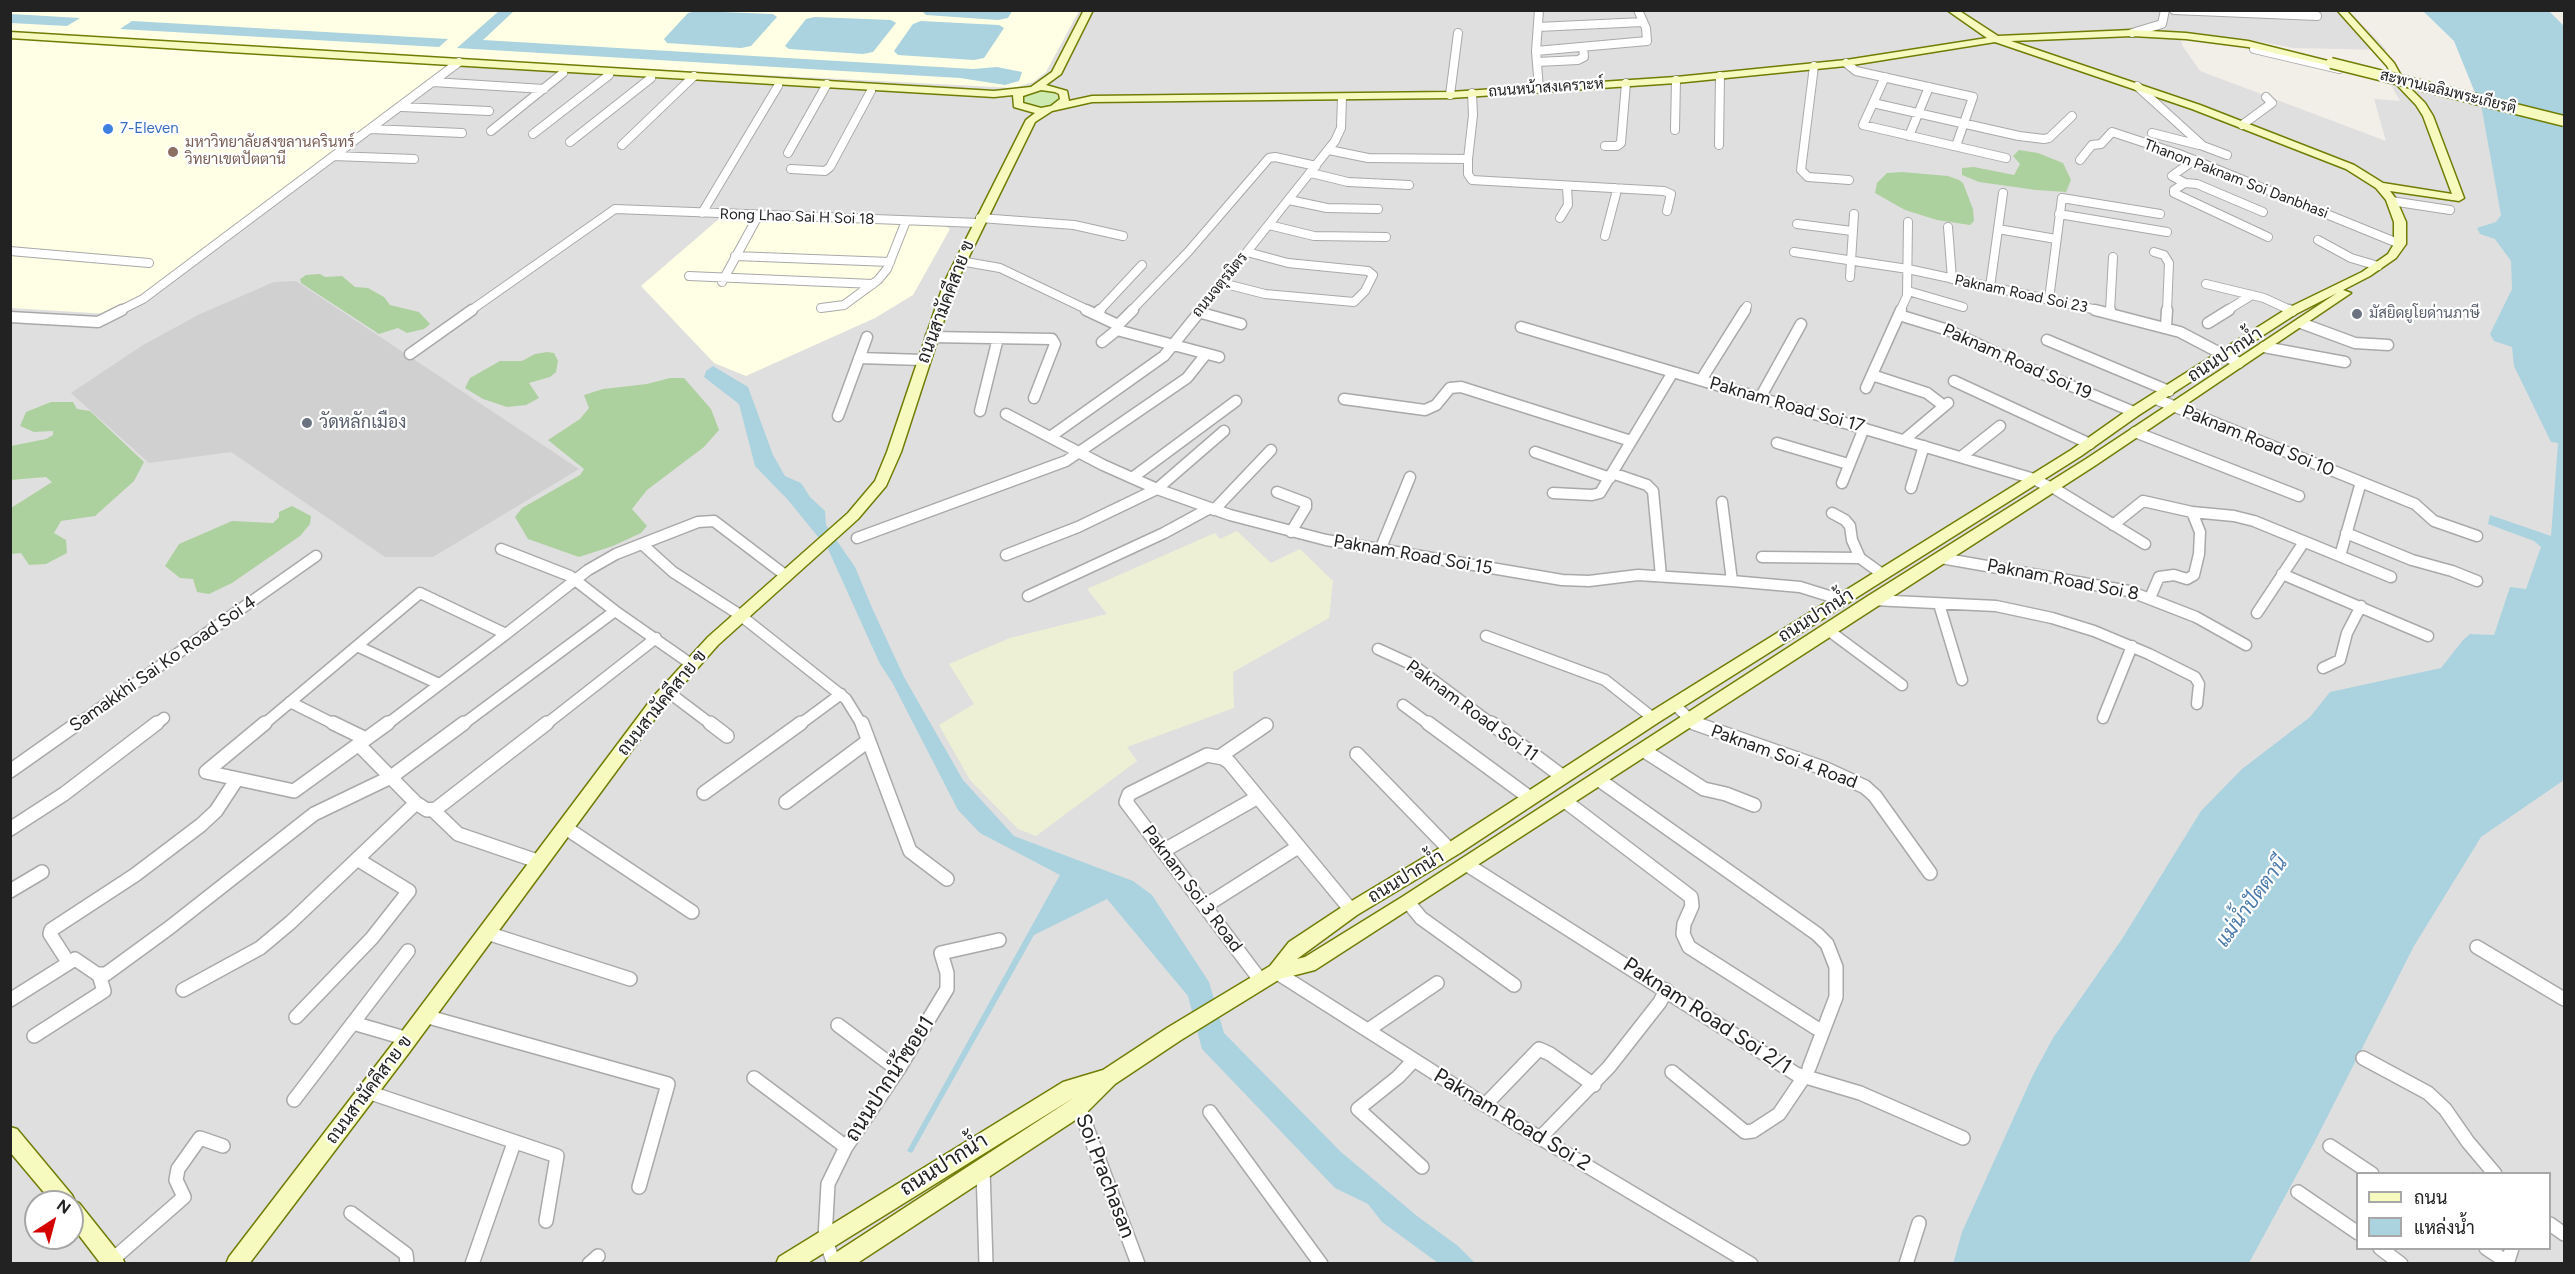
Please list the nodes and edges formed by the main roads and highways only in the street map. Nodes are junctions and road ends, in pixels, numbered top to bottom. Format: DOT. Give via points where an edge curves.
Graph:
graph roads {
  1 [pos="1089,10"];
  2 [pos="1951,10"];
  3 [pos="2341,10"];
  4 [pos="2132,33"];
  5 [pos="10,37"];
  6 [pos="1996,39"];
  7 [pos="457,64"];
  8 [pos="1056,74"];
  9 [pos="693,78"];
  10 [pos="826,86"];
  11 [pos="1029,89"];
  12 [pos="1061,92"];
  13 [pos="1092,99"];
  14 [pos="1019,106"];
  15 [pos="1059,106"];
  16 [pos="1048,110"];
  17 [pos="1031,120"];
  18 [pos="2565,121"];
  19 [pos="2380,186"];
  20 [pos="2366,274"];
  21 [pos="1887,571"];
  22 [pos="1906,579"];
  23 [pos="1596,756"];
  24 [pos="1613,770"];
  25 [pos="1269,976"];
  26 [pos="1075,1097"];
  27 [pos="10,1136"];
  28 [pos="55,1190"];
  29 [pos="84,1225"];
  30 [pos="114,1262"];
  31 [pos="236,1263"];
  32 [pos="786,1263"];
  33 [pos="835,1263"];
  1 -- 8 [label="main road"];
  2 -- 6 [label="main road"];
  3 -- 19 [label="main road" via="2420,103 2459,198"];
  4 -- 6 [label="main road, ถนนหน้าสงเคราะห์"];
  4 -- 18 [label="main road, สะพานเฉลิมพระเกียรติ, bridge" via="2248,44"];
  5 -- 7 [label="main road"];
  6 -- 13 [label="main road, ถนนหน้าสงเคราะห์" via="1846,63 1676,80 1450,95"];
  6 -- 19 [label="main road" via="2242,125 2338,162"];
  7 -- 9 [label="main road"];
  7 -- 9 [label="main road"];
  8 -- 11 [label="main road"];
  8 -- 12 [label="main road"];
  9 -- 10 [label="main road"];
  9 -- 10 [label="main road"];
  10 -- 11 [label="main road, ถนนหน้าสงเคราะห์" via="994,94"];
  10 -- 14 [label="main road" via="992,98"];
  11 -- 12 [label="main road, ถนนหน้าสงเคราะห์"];
  11 -- 14 [label="main road" via="1017,97"];
  12 -- 13 [label="main road, ถนนหน้าสงเคราะห์"];
  12 -- 15 [label="main road" via="1065,100"];
  13 -- 15 [label="main road, ถนนหน้าสงเคราะห์"];
  14 -- 16 [label="main road" via="1033,111"];
  14 -- 17 [label="main road"];
  15 -- 16 [label="main road, ถนนหน้าสงเคราะห์"];
  16 -- 17 [label="main road"];
  17 -- 31 [label="main road, ถนนสามัคคีสาย ข" via="960,261 881,483 839,528 740,615 667,691"];
  19 -- 20 [label="main road, ถนนปากน้ำ" via="2391,201 2402,237 2392,256"];
  20 -- 21 [label="main road, ถนนปากน้ำ" via="2292,311"];
  20 -- 22 [label="main road, ถนนปากน้ำ" via="2326,307"];
  21 -- 22 [label="main road"];
  21 -- 23 [label="main road, ถนนปากน้ำ"];
  22 -- 24 [label="main road, ถนนปากน้ำ"];
  23 -- 24 [label="main road"];
  23 -- 25 [label="main road, ถนนปากน้ำ" via="1351,910 1295,948"];
  24 -- 25 [label="main road, ถนนปากน้ำ" via="1310,964"];
  25 -- 26 [label="main road, ถนนปากน้ำ"];
  26 -- 32 [label="main road, ถนนปากน้ำ"];
  26 -- 33 [label="main road, ถนนปากน้ำ" via="983,1169"];
  27 -- 28 [label="main road"];
  29 -- 30 [label="main road"];
}
